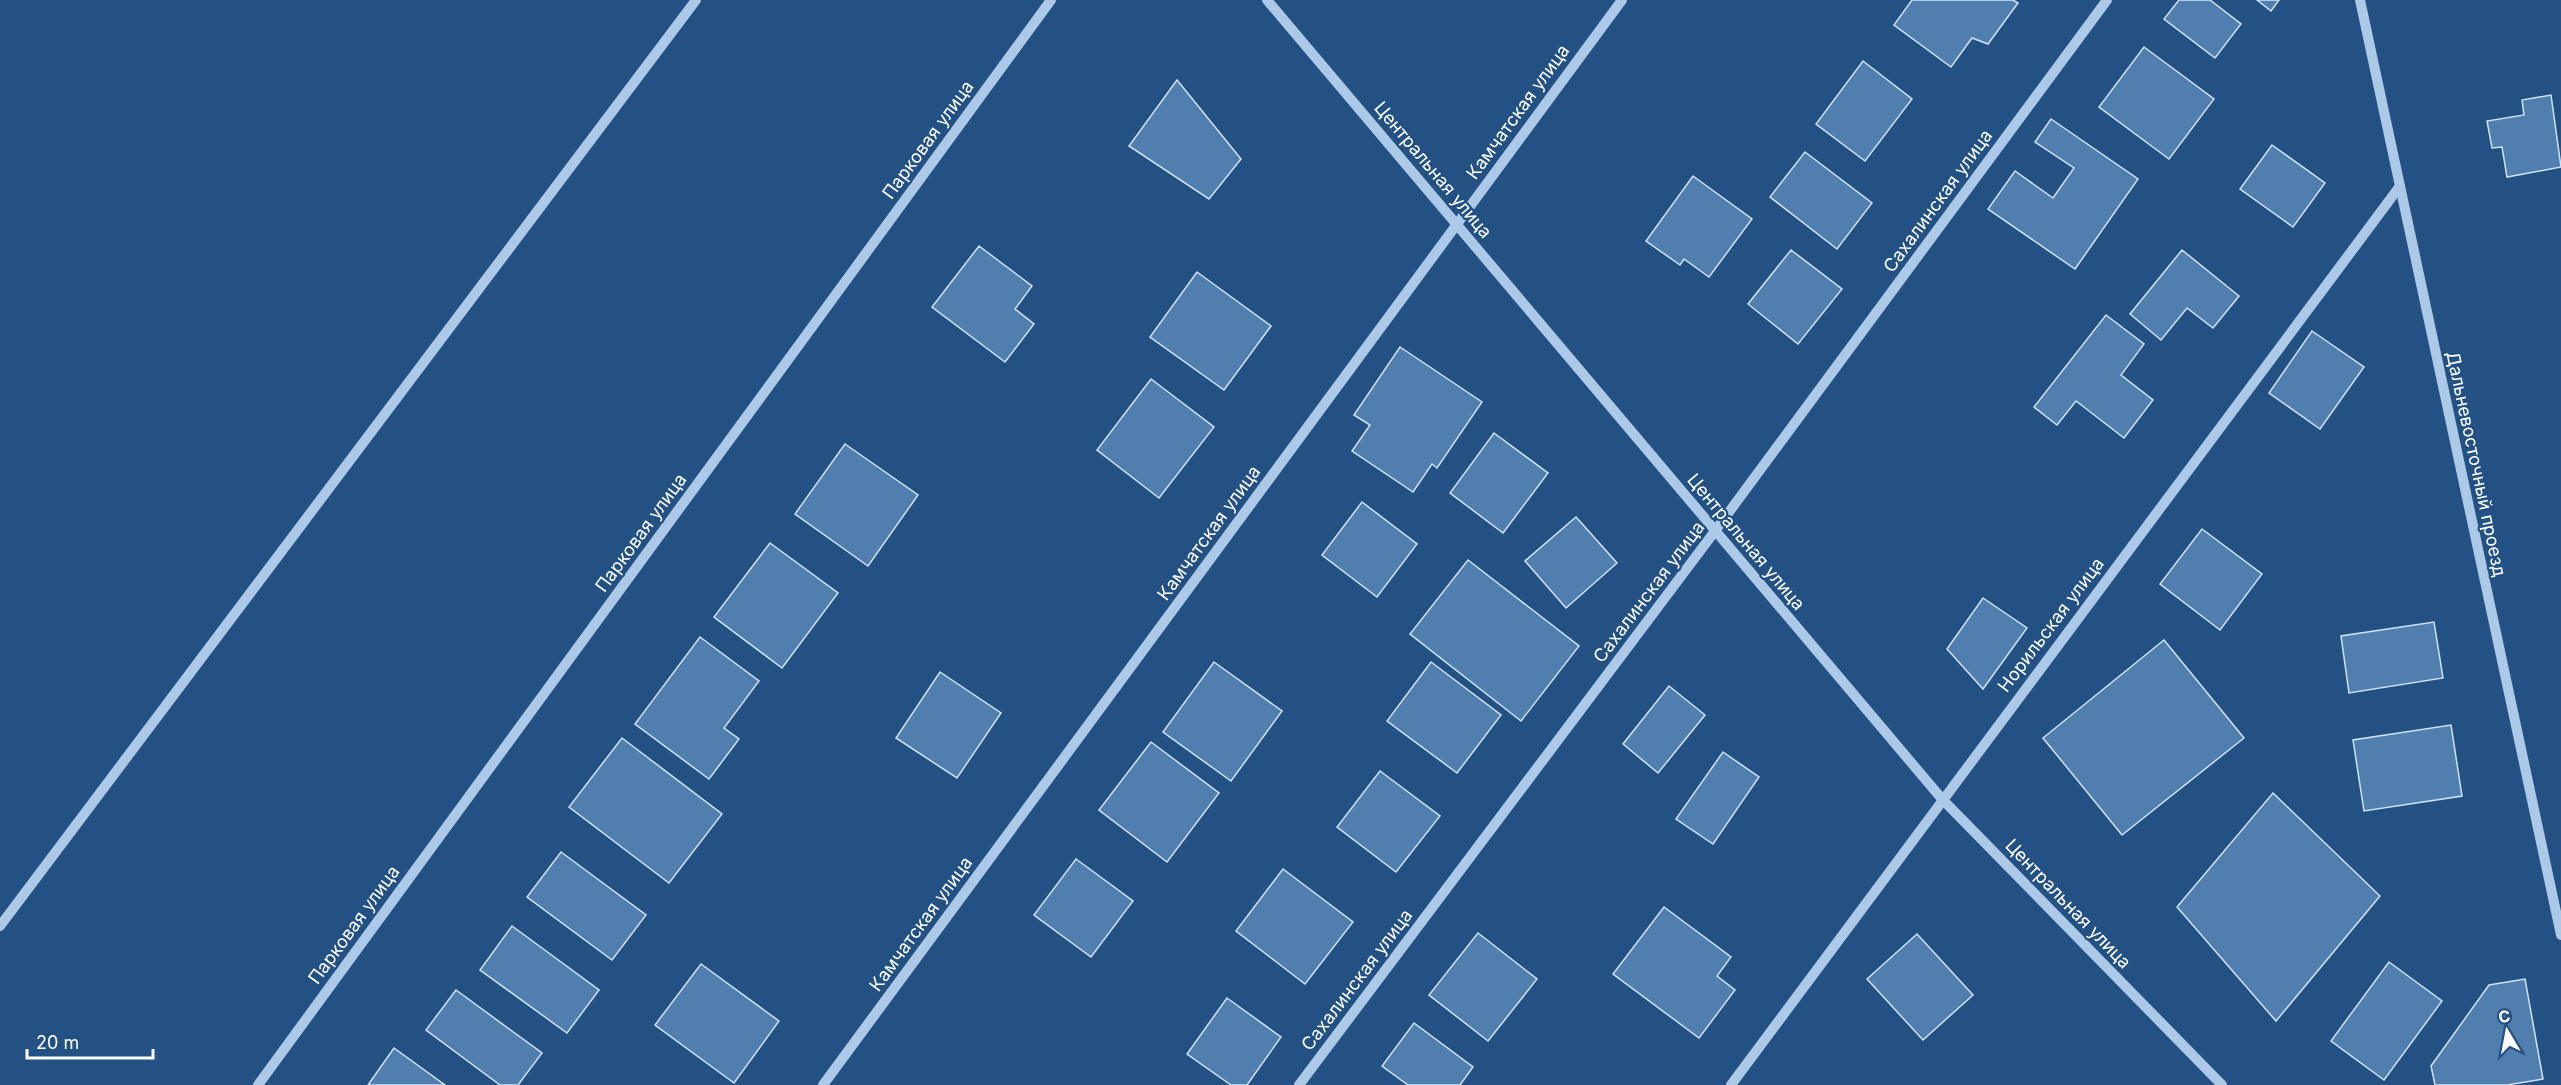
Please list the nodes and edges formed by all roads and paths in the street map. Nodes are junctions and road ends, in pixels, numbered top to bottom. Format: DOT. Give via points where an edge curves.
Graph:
graph roads {
  1 [pos="696,0"];
  2 [pos="1051,0"];
  3 [pos="1267,0"];
  4 [pos="1622,0"];
  5 [pos="2107,0"];
  6 [pos="2360,0"];
  7 [pos="2400,186"];
  8 [pos="1457,224"];
  9 [pos="1715,531"];
  10 [pos="1942,799"];
  11 [pos="0,926"];
  12 [pos="2561,935"];
  13 [pos="258,1085"];
  14 [pos="823,1085"];
  15 [pos="1299,1085"];
  16 [pos="1731,1085"];
  17 [pos="2222,1085"];
  1 -- 11 [label="street"];
  2 -- 13 [label="street, Парковая улица"];
  3 -- 8 [label="street, Центральная улица"];
  4 -- 8 [label="street, Камчатская улица"];
  5 -- 9 [label="street, Сахалинская улица"];
  6 -- 7 [label="street, Дальневосточный проезд"];
  7 -- 10 [label="street, Норильская улица"];
  7 -- 12 [label="street, Дальневосточный проезд"];
  8 -- 9 [label="street, Центральная улица"];
  8 -- 14 [label="street, Камчатская улица"];
  9 -- 10 [label="street, Центральная улица"];
  9 -- 15 [label="street, Сахалинская улица"];
  10 -- 16 [label="street, Норильская улица"];
  10 -- 17 [label="street, Центральная улица"];
}
